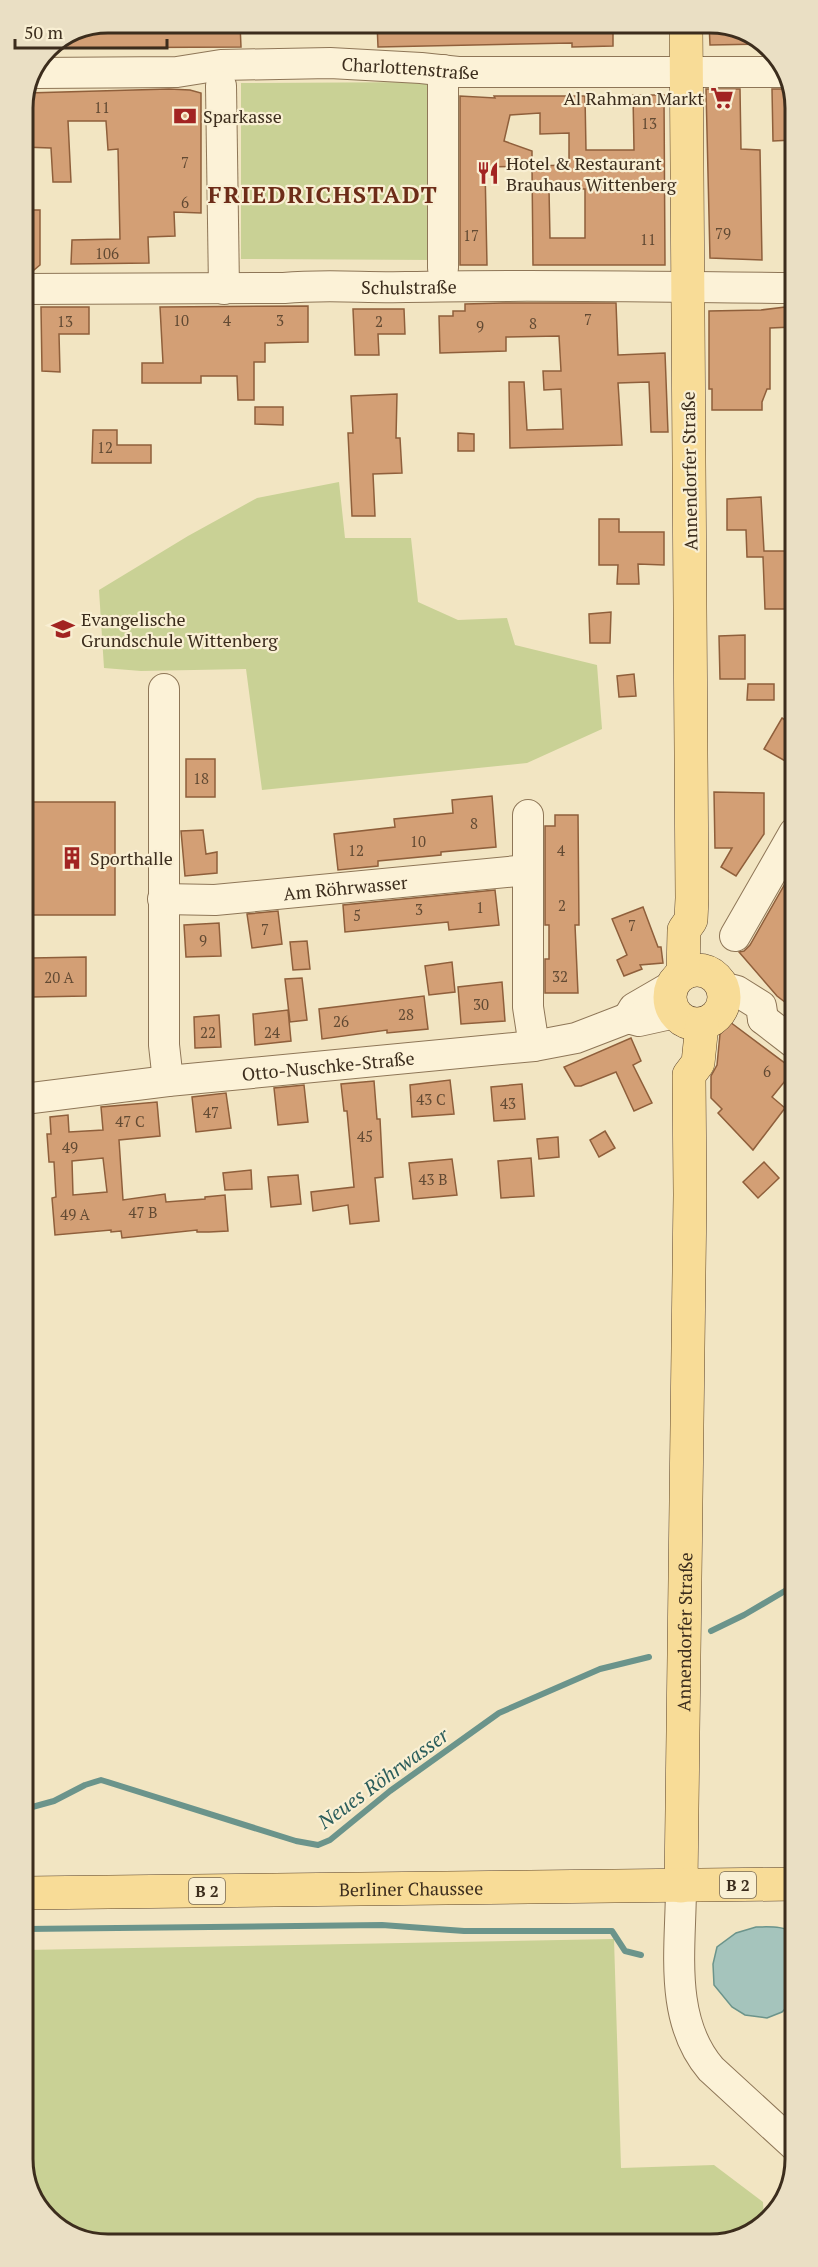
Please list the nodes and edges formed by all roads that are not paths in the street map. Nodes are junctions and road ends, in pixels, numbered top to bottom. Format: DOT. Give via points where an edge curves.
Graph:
graph roads {
  1 [pos="686,33"];
  2 [pos="443,70"];
  3 [pos="686,72"];
  4 [pos="776,72"];
  5 [pos="42,73"];
  6 [pos="221,86"];
  7 [pos="443,268"];
  8 [pos="687,286"];
  9 [pos="785,288"];
  10 [pos="33,289"];
  11 [pos="224,289"];
  12 [pos="164,689"];
  13 [pos="528,815"];
  14 [pos="785,849"];
  15 [pos="528,870"];
  16 [pos="163,898"];
  17 [pos="735,936"];
  18 [pos="695,997"];
  19 [pos="785,1036"];
  20 [pos="534,1046"];
  21 [pos="168,1081"];
  22 [pos="33,1098"];
  23 [pos="785,1884"];
  24 [pos="681,1886"];
  25 [pos="33,1893"];
  26 [pos="785,2137"];
  1 -- 3 [label="main road, Annendorfer Straße"];
  2 -- 3 [label="street, Charlottenstraße"];
  2 -- 5 [label="street, Charlottenstraße" via="330,63 221,65 177,72"];
  2 -- 7 [label="street"];
  3 -- 4 [label="street, Charlottenstraße"];
  3 -- 8 [label="main road, Annendorfer Straße"];
  6 -- 11 [label="street"];
  8 -- 9 [label="street, Schulstraße"];
  8 -- 11 [label="street, Schulstraße" via="326,285"];
  8 -- 18 [label="main road, Annendorfer Straße" via="691,920 700,930"];
  10 -- 11 [label="street, Schulstraße"];
  12 -- 16 [label="street"];
  13 -- 15 [label="street"];
  14 -- 17 [label="street"];
  15 -- 16 [label="street, Am Röhrwasser" via="215,900"];
  15 -- 20 [label="street" via="528,1007"];
  16 -- 21 [label="street" via="164,1045"];
  18 -- 19 [label="street" via="753,1020 764,1019"];
  18 -- 20 [label="street, Otto-Nuschke-Straße" via="634,1008 628,1018 576,1038"];
  18 -- 24 [label="main road, Annendorfer Straße" via="681,1065 689,1075 690,1207"];
  20 -- 21 [label="street, Otto-Nuschke-Straße"];
  21 -- 22 [label="street, Otto-Nuschke-Straße"];
  23 -- 24 [label="main road, Berliner Chaussee / B 2"];
  24 -- 25 [label="main road, Berliner Chaussee / B 2"];
  24 -- 26 [label="street, Annendorfer Straße" via="680,1985 690,2035 711,2069"];
}
